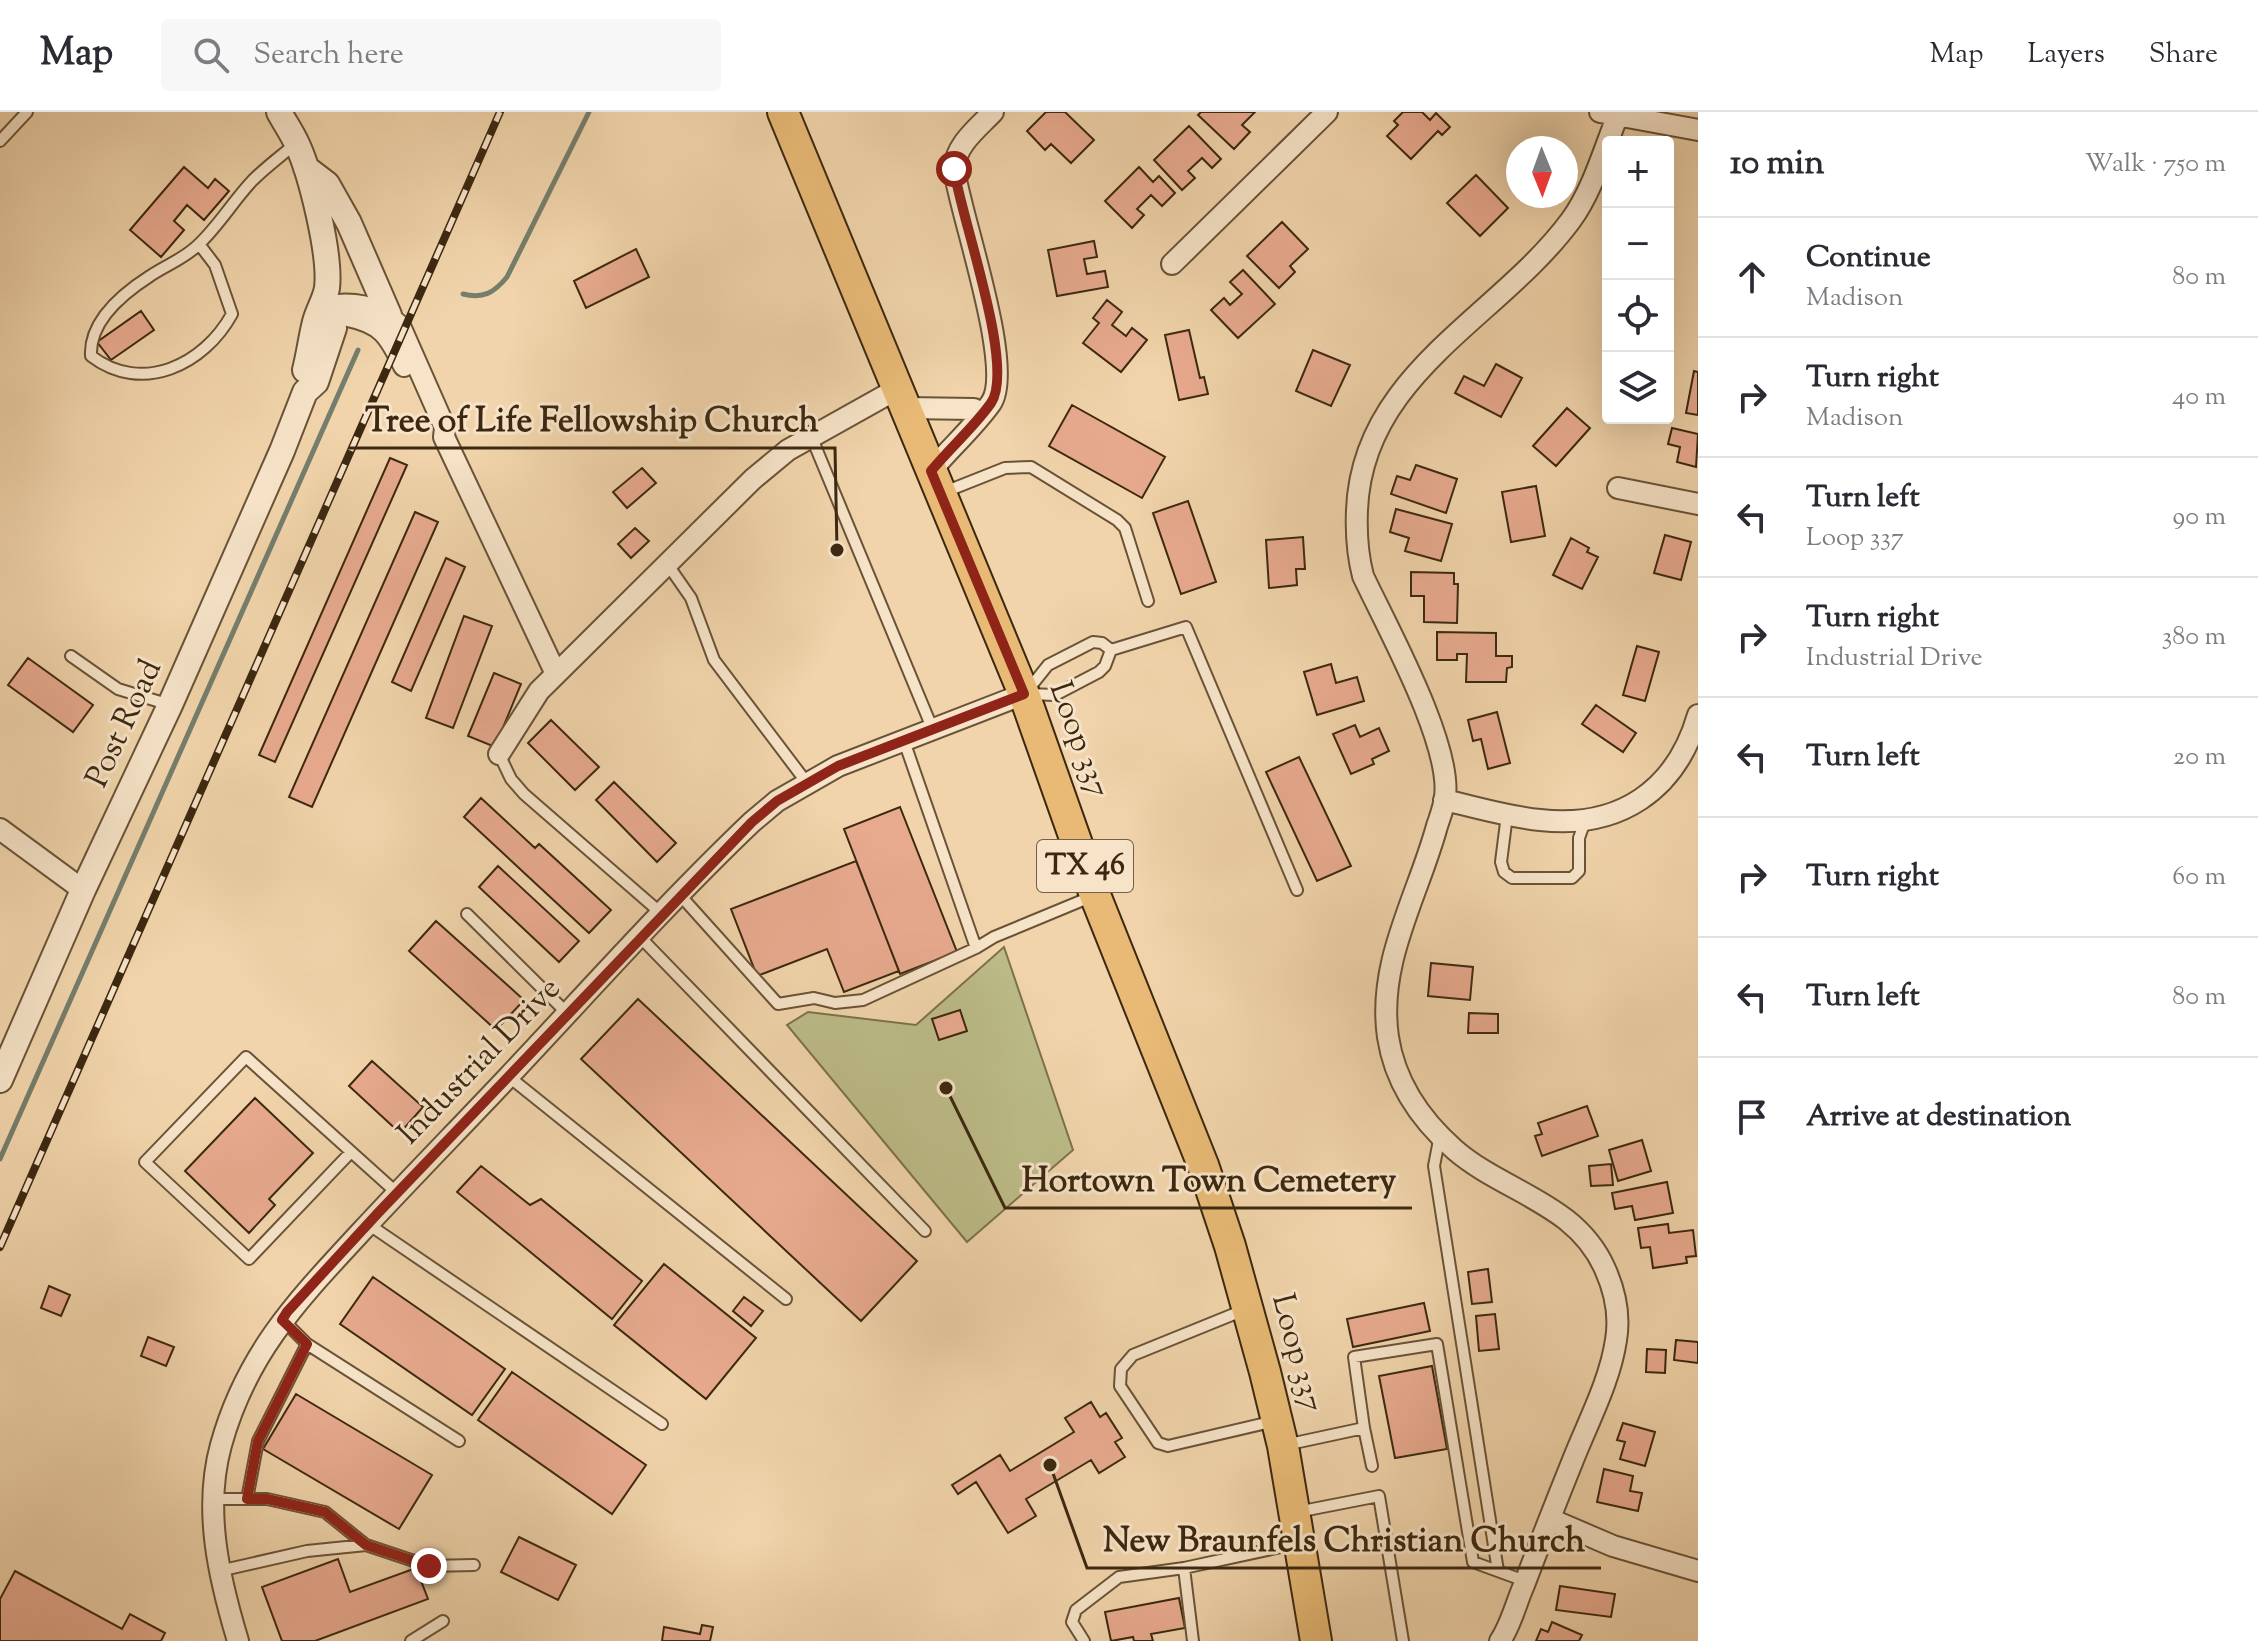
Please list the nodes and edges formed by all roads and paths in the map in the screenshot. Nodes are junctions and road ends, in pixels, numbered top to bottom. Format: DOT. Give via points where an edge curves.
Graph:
graph roads {
  1 [pos="27,112"];
  2 [pos="279,112"];
  3 [pos="783,112"];
  4 [pos="993,112"];
  5 [pos="1327,112"];
  6 [pos="1609,114"];
  7 [pos="1698,130"];
  8 [pos="0,141"];
  9 [pos="297,143"];
  10 [pos="306,168"];
  11 [pos="199,244"];
  12 [pos="1172,264"];
  13 [pos="322,307"];
  14 [pos="389,315"];
  15 [pos="901,399"];
  16 [pos="980,413"];
  17 [pos="814,434"];
  18 [pos="444,437"];
  19 [pos="936,482"];
  20 [pos="1618,488"];
  21 [pos="1698,504"];
  22 [pos="668,565"];
  23 [pos="1148,601"];
  24 [pos="1111,650"];
  25 [pos="71,656"];
  26 [pos="556,674"];
  27 [pos="1024,694"];
  28 [pos="170,705"];
  29 [pos="1698,715"];
  30 [pos="934,730"];
  31 [pos="904,741"];
  32 [pos="499,754"];
  33 [pos="807,783"];
  34 [pos="1444,800"];
  35 [pos="1507,813"];
  36 [pos="1585,821"];
  37 [pos="0,829"];
  38 [pos="83,890"];
  39 [pos="1297,890"];
  40 [pos="680,895"];
  41 [pos="1095,895"];
  42 [pos="467,914"];
  43 [pos="662,914"];
  44 [pos="640,937"];
  45 [pos="976,948"];
  46 [pos="568,1014"];
  47 [pos="508,1076"];
  48 [pos="0,1080"];
  49 [pos="1440,1135"];
  50 [pos="351,1152"];
  51 [pos="397,1193"];
  52 [pos="368,1224"];
  53 [pos="925,1231"];
  54 [pos="786,1299"];
  55 [pos="1247,1308"];
  56 [pos="282,1320"];
  57 [pos="307,1344"];
  58 [pos="662,1424"];
  59 [pos="1364,1428"];
  60 [pos="1280,1433"];
  61 [pos="459,1441"];
  62 [pos="1372,1466"];
  63 [pos="214,1499"];
  64 [pos="247,1499"];
  65 [pos="1295,1512"];
  66 [pos="1550,1519"];
  67 [pos="1301,1543"];
  68 [pos="366,1545"];
  69 [pos="474,1565"];
  70 [pos="1184,1568"];
  71 [pos="219,1571"];
  72 [pos="1498,1571"];
  73 [pos="1698,1571"];
  74 [pos="1525,1581"];
  75 [pos="443,1621"];
  76 [pos="238,1641"];
  77 [pos="411,1641"];
  78 [pos="1084,1641"];
  79 [pos="1193,1641"];
  80 [pos="1316,1641"];
  81 [pos="1403,1641"];
  82 [pos="1500,1641"];
  1 -- 8 [label="lane"];
  2 -- 9 [label="street, Post Road"];
  3 -- 15 [label="main road, Loop 337 / TX 46"];
  4 -- 16 [label="street" via="964,141 954,160 986,294 996,366 995,393"];
  5 -- 12 [label="street"];
  6 -- 7 [label="street"];
  6 -- 34 [label="street" via="1588,188 1572,219 1423,366 1375,431 1362,468 1357,553 1439,746"];
  9 -- 10 [label="street, Post Road"];
  9 -- 11 [label="lane" via="252,181"];
  10 -- 13 [label="street, Post Road" via="324,242 327,286"];
  10 -- 14 [label="street" via="327,184"];
  11 -- 11 [label="lane" via="115,305 95,327 91,356 121,373 140,375 186,361 215,341 232,314 215,265"];
  13 -- 14 [label="street" via="356,304"];
  13 -- 18 [label="street" via="382,329 435,432"];
  13 -- 28 [label="street, Post Road" via="303,377 305,392"];
  14 -- 18 [label="street" via="400,326 445,428"];
  15 -- 16 [label="street"];
  15 -- 17 [label="street"];
  15 -- 19 [label="main road, Loop 337 / TX 46"];
  16 -- 19 [label="street" via="977,424 955,443"];
  17 -- 22 [label="street" via="753,479"];
  17 -- 30 [label="lane"];
  18 -- 26 [label="street"];
  19 -- 23 [label="lane" via="1031,467 1125,528"];
  19 -- 27 [label="main road, Loop 337 / TX 46"];
  20 -- 21 [label="street"];
  22 -- 26 [label="street"];
  22 -- 33 [label="lane" via="691,598 714,660"];
  24 -- 27 [label="lane" via="1099,672 1055,695"];
  24 -- 27 [label="lane" via="1093,642 1048,665"];
  24 -- 39 [label="lane" via="1186,627"];
  25 -- 28 [label="lane" via="118,689"];
  26 -- 32 [label="street"];
  27 -- 30 [label="street, Industrial Drive"];
  27 -- 41 [label="main road, Loop 337 / TX 46"];
  28 -- 38 [label="street, Post Road"];
  29 -- 36 [label="street" via="1684,752 1650,793 1633,805"];
  30 -- 31 [label="street, Industrial Drive"];
  31 -- 33 [label="street, Industrial Drive"];
  31 -- 45 [label="lane"];
  32 -- 43 [label="lane" via="524,794"];
  33 -- 40 [label="street, Industrial Drive" via="752,822"];
  34 -- 35 [label="street"];
  34 -- 49 [label="street" via="1428,862 1396,941 1386,1008 1395,1064 1421,1116"];
  35 -- 36 [label="street"];
  35 -- 36 [label="lane" via="1501,862 1512,878 1572,878 1579,871"];
  37 -- 38 [label="street"];
  38 -- 48 [label="street, Post Road"];
  40 -- 43 [label="street, Industrial Drive"];
  40 -- 45 [label="lane" via="778,1004 814,998 835,1003 863,1000"];
  41 -- 45 [label="lane"];
  41 -- 55 [label="main road, Loop 337 / TX 46" via="1203,1165"];
  42 -- 46 [label="lane"];
  43 -- 44 [label="street, Industrial Drive"];
  44 -- 46 [label="street, Industrial Drive"];
  44 -- 53 [label="lane"];
  46 -- 47 [label="street, Industrial Drive"];
  47 -- 51 [label="street, Industrial Drive"];
  47 -- 54 [label="lane"];
  49 -- 66 [label="street" via="1481,1168 1570,1220 1600,1257 1613,1290 1618,1321 1613,1356"];
  49 -- 72 [label="lane" via="1434,1166"];
  50 -- 50 [label="lane" via="246,1057 145,1162 249,1259"];
  50 -- 51 [label="lane"];
  51 -- 52 [label="street, Industrial Drive"];
  52 -- 56 [label="street, Industrial Drive"];
  52 -- 58 [label="lane"];
  55 -- 60 [label="main road, Loop 337 / TX 46"];
  55 -- 60 [label="lane" via="1133,1355 1121,1369 1120,1386 1158,1443 1168,1446"];
  56 -- 57 [label="lane"];
  56 -- 63 [label="street, Industrial Drive" via="236,1401 221,1445"];
  57 -- 61 [label="lane"];
  57 -- 64 [label="lane" via="258,1441"];
  59 -- 60 [label="lane"];
  59 -- 62 [label="lane"];
  59 -- 72 [label="lane" via="1354,1357 1437,1344 1473,1562"];
  60 -- 65 [label="main road, Loop 337 / TX 46"];
  63 -- 64 [label="lane"];
  63 -- 71 [label="street, Industrial Drive"];
  64 -- 68 [label="lane" via="325,1512"];
  65 -- 67 [label="main road, Loop 337 / TX 46"];
  65 -- 81 [label="lane" via="1379,1496"];
  66 -- 73 [label="street" via="1613,1546"];
  66 -- 74 [label="street"];
  67 -- 70 [label="lane"];
  67 -- 80 [label="main road, Loop 337 / TX 46"];
  68 -- 69 [label="lane" via="429,1566"];
  68 -- 71 [label="lane" via="307,1551"];
  70 -- 78 [label="lane" via="1119,1577 1076,1610 1072,1622"];
  70 -- 79 [label="lane"];
  71 -- 76 [label="street, Industrial Drive"];
  72 -- 74 [label="lane"];
  74 -- 82 [label="street"];
  75 -- 77 [label="lane"];
}
